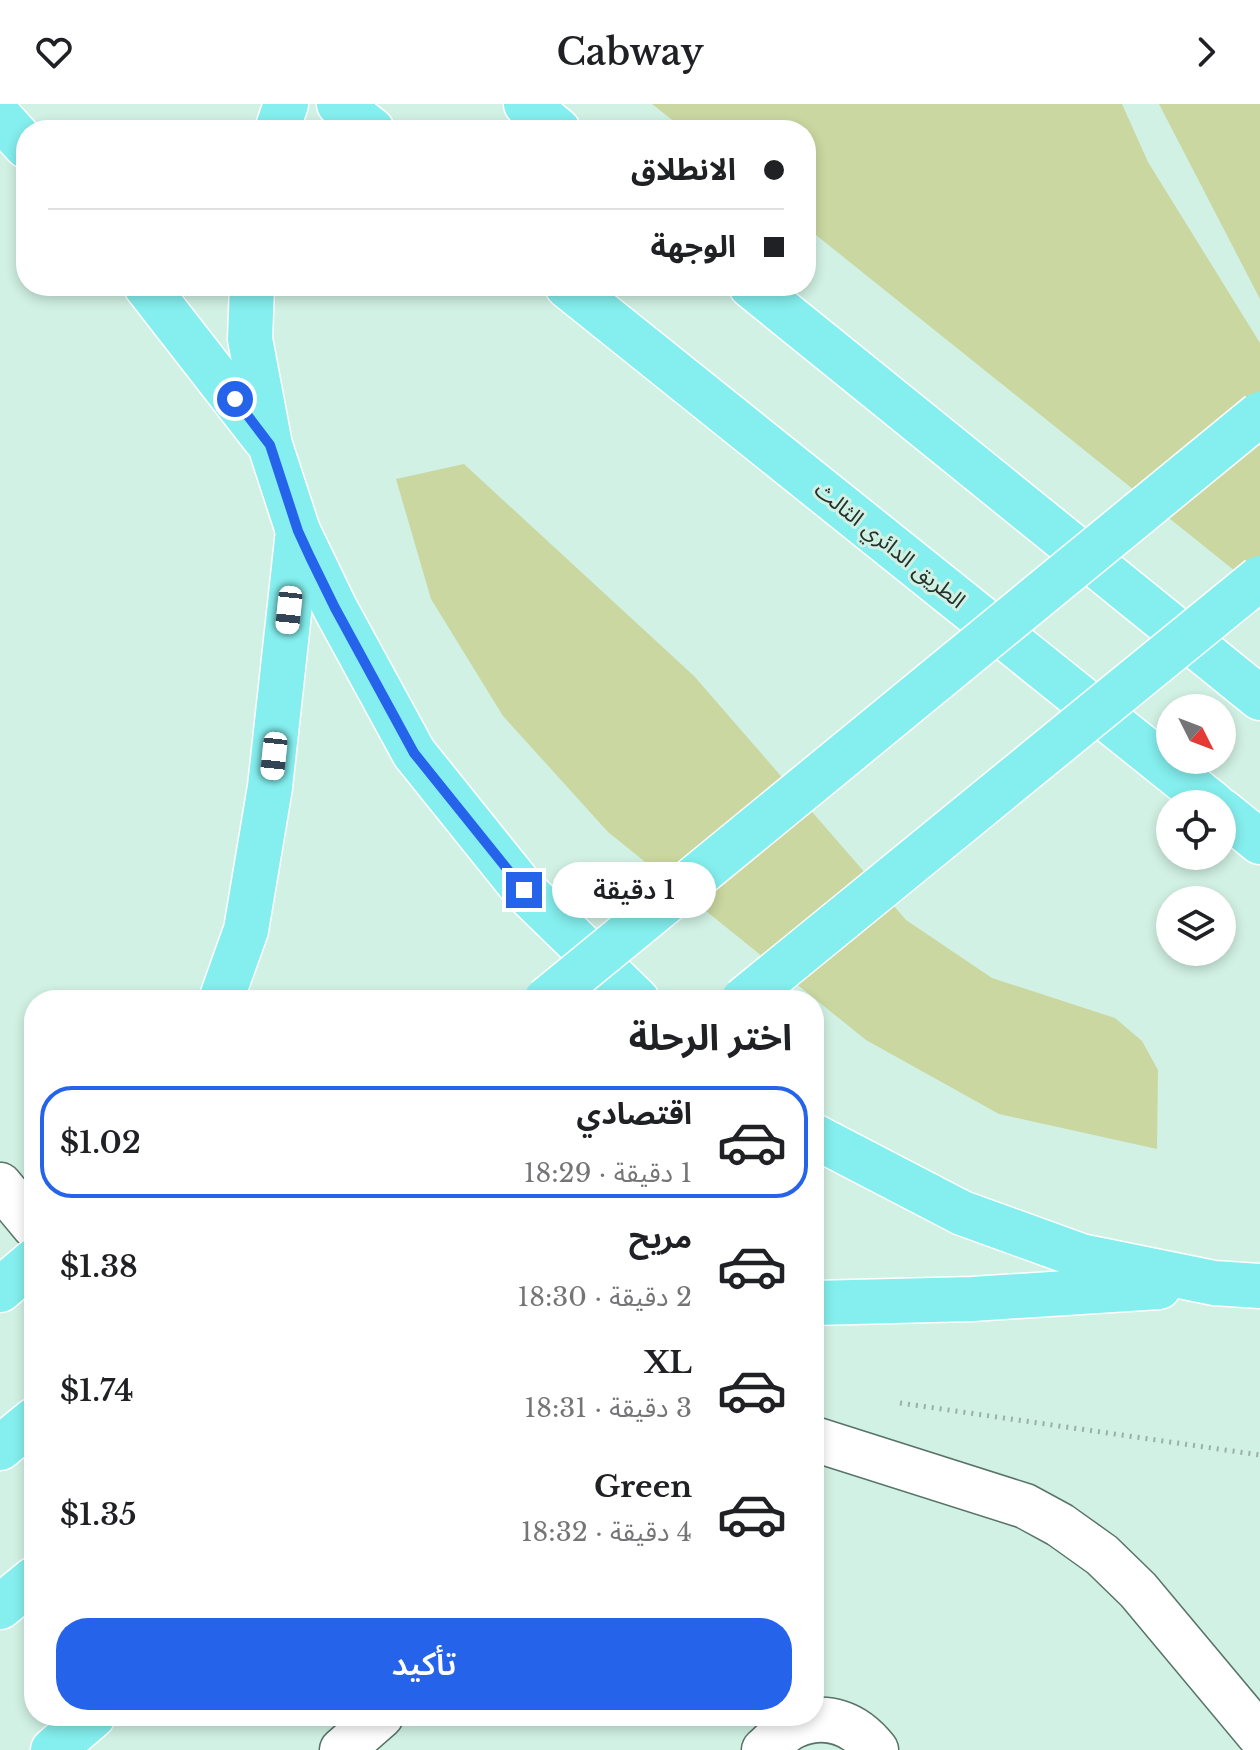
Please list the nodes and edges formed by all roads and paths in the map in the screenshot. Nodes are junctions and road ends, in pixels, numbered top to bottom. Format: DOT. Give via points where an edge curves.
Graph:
graph roads {
  1 [pos="339,104"];
  2 [pos="526,104"];
  3 [pos="0,117"];
  4 [pos="359,120"];
  5 [pos="546,120"];
  6 [pos="16,135"];
  7 [pos="154,296"];
  8 [pos="252,296"];
  9 [pos="579,296"];
  10 [pos="763,296"];
  11 [pos="1260,414"];
  12 [pos="270,445"];
  13 [pos="298,531"];
  14 [pos="1260,578"];
  15 [pos="1260,698"];
  16 [pos="1196,790"];
  17 [pos="1236,822"];
  18 [pos="1260,842"];
  19 [pos="225,990"];
  20 [pos="558,990"];
  21 [pos="627,990"];
  22 [pos="755,990"];
  23 [pos="824,1141"];
  24 [pos="0,1185"];
  25 [pos="24,1214"];
  26 [pos="24,1270"];
  27 [pos="1214,1283"];
  28 [pos="1260,1286"];
  29 [pos="0,1290"];
  30 [pos="824,1303"];
  31 [pos="892,1402"];
  32 [pos="24,1428"];
  33 [pos="824,1442"];
  34 [pos="0,1448"];
  35 [pos="1260,1455"];
  36 [pos="24,1587"];
  37 [pos="0,1607"];
  38 [pos="824,1719"];
  39 [pos="81,1726"];
  40 [pos="370,1726"];
  41 [pos="794,1726"];
  42 [pos="1260,1736"];
  43 [pos="53,1750"];
  44 [pos="342,1750"];
  45 [pos="764,1750"];
  46 [pos="876,1750"];
  1 -- 4 [label="highway"];
  2 -- 5 [label="highway"];
  3 -- 6 [label="highway"];
  7 -- 12 [label="highway"];
  8 -- 12 [label="highway" via="250,339"];
  9 -- 16 [label="highway, الطريق الدائري الثالث"];
  10 -- 15 [label="highway"];
  11 -- 20 [label="highway, bridge"];
  12 -- 13 [label="highway"];
  13 -- 19 [label="highway" via="270,787 246,930"];
  13 -- 21 [label="highway" via="414,753 524,890"];
  14 -- 22 [label="highway, bridge"];
  17 -- 18 [label="highway"];
  23 -- 27 [label="highway" via="962,1213 1081,1256"];
  24 -- 25 [label="street"];
  26 -- 29 [label="highway"];
  27 -- 28 [label="highway"];
  27 -- 30 [label="highway"];
  31 -- 35 [label="path"];
  32 -- 34 [label="highway"];
  33 -- 42 [label="street" via="1025,1506 1060,1525 1138,1590"];
  36 -- 37 [label="highway"];
  38 -- 46 [label="street" via="848,1724"];
  39 -- 43 [label="highway"];
  40 -- 44 [label="street"];
  41 -- 45 [label="street"];
}
